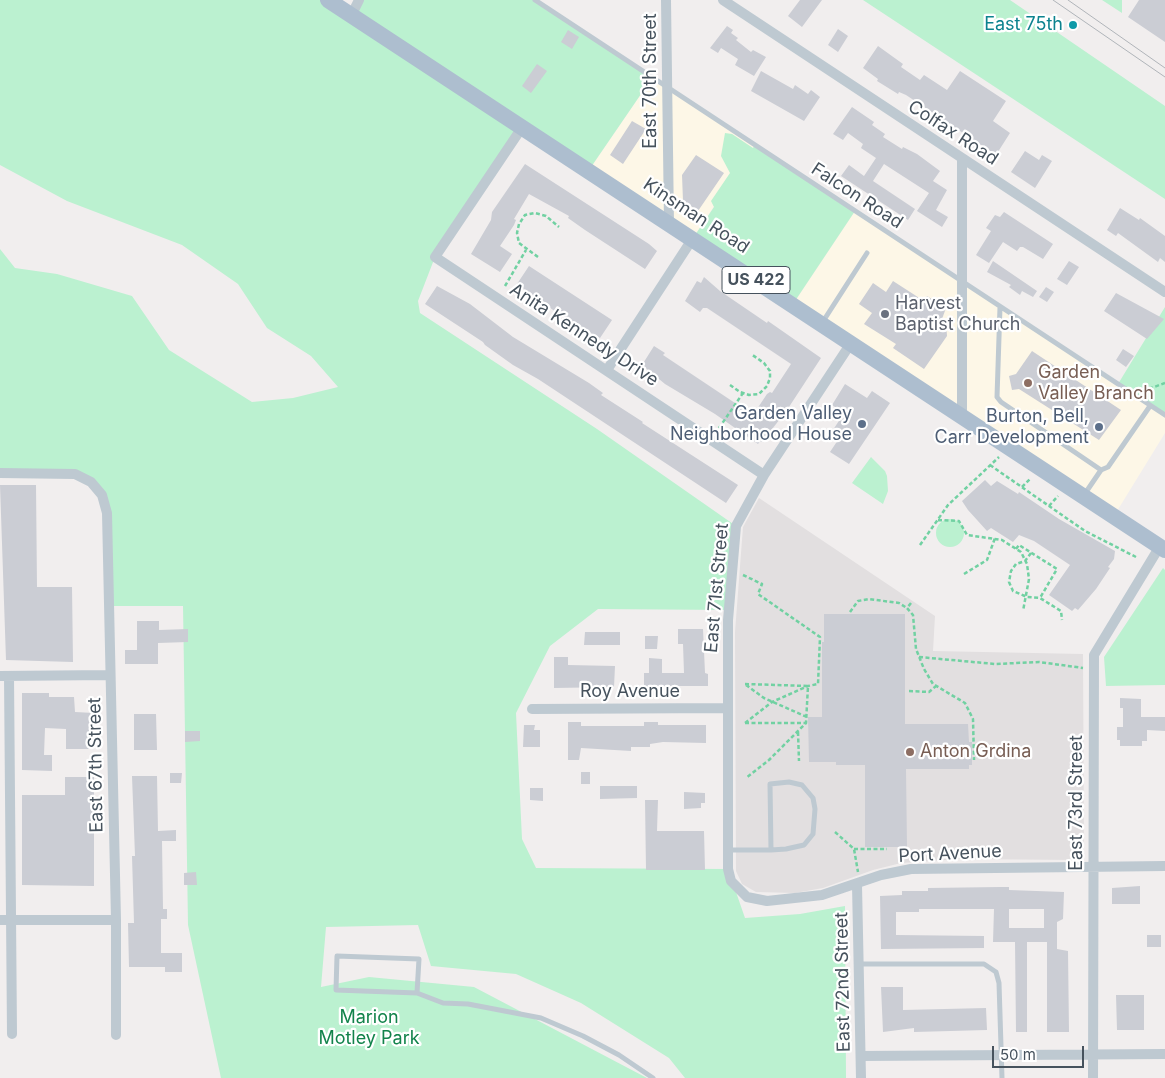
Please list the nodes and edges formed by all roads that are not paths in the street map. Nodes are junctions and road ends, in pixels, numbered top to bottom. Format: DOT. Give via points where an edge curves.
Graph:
graph roads {
  1 [pos="328,0"];
  2 [pos="534,0"];
  3 [pos="666,0"];
  4 [pos="723,0"];
  5 [pos="356,7"];
  6 [pos="666,87"];
  7 [pos="523,126"];
  8 [pos="962,159"];
  9 [pos="669,223"];
  10 [pos="693,238"];
  11 [pos="867,253"];
  12 [pos="962,281"];
  13 [pos="1165,292"];
  14 [pos="1000,307"];
  15 [pos="822,323"];
  16 [pos="852,343"];
  17 [pos="607,370"];
  18 [pos="1150,406"];
  19 [pos="1165,415"];
  20 [pos="962,416"];
  21 [pos="1100,470"];
  22 [pos="0,473"];
  23 [pos="764,474"];
  24 [pos="1083,496"];
  25 [pos="1162,548"];
  26 [pos="110,675"];
  27 [pos="5,676"];
  28 [pos="727,708"];
  29 [pos="532,709"];
  30 [pos="728,850"];
  31 [pos="771,850"];
  32 [pos="1165,866"];
  33 [pos="1093,867"];
  34 [pos="728,869"];
  35 [pos="857,885"];
  36 [pos="0,920"];
  37 [pos="12,920"];
  38 [pos="116,920"];
  39 [pos="860,964"];
  40 [pos="417,993"];
  41 [pos="12,1034"];
  42 [pos="116,1035"];
  43 [pos="1093,1054"];
  44 [pos="1165,1054"];
  45 [pos="1002,1055"];
  46 [pos="861,1056"];
  47 [pos="653,1078"];
  48 [pos="861,1078"];
  49 [pos="1002,1078"];
  50 [pos="1093,1078"];
  1 -- 5 [label="main road, Kinsman Road / US 422"];
  2 -- 6 [label="lane, Falcon Road"];
  3 -- 6 [label="street, East 70th Street"];
  4 -- 8 [label="street, Colfax Road"];
  5 -- 7 [label="main road, Kinsman Road / US 422"];
  6 -- 9 [label="street, East 70th Street"];
  6 -- 12 [label="lane, Falcon Road"];
  7 -- 9 [label="main road, Kinsman Road / US 422"];
  7 -- 17 [label="street, Anita Kennedy Drive" via="435,257"];
  8 -- 12 [label="street"];
  8 -- 13 [label="street, Colfax Road"];
  9 -- 10 [label="main road, Kinsman Road / US 422"];
  10 -- 15 [label="main road, Kinsman Road / US 422"];
  10 -- 17 [label="street"];
  11 -- 15 [label="lane"];
  12 -- 14 [label="lane, Falcon Road"];
  12 -- 20 [label="street"];
  14 -- 18 [label="lane, Falcon Road"];
  14 -- 21 [label="lane" via="997,397"];
  15 -- 16 [label="main road, Kinsman Road / US 422"];
  16 -- 20 [label="main road, Kinsman Road / US 422"];
  16 -- 23 [label="street, East 71st Street"];
  17 -- 23 [label="street, Anita Kennedy Drive"];
  18 -- 19 [label="lane, Falcon Road"];
  18 -- 21 [label="lane" via="1108,467"];
  20 -- 24 [label="main road, Kinsman Road / US 422"];
  21 -- 24 [label="lane"];
  22 -- 26 [label="street, East 67th Street" via="75,474 91,482 102,495 108,513"];
  23 -- 28 [label="street, East 71st Street" via="736,526 728,620"];
  24 -- 25 [label="main road, Kinsman Road / US 422"];
  25 -- 33 [label="street, East 73rd Street" via="1094,655"];
  26 -- 27 [label="street"];
  26 -- 38 [label="street, East 67th Street"];
  27 -- 37 [label="street"];
  28 -- 29 [label="street, Roy Avenue"];
  28 -- 30 [label="street, East 71st Street"];
  30 -- 31 [label="lane"];
  30 -- 34 [label="street, East 71st Street"];
  31 -- 31 [label="lane" via="804,845 814,834 813,798 802,785 789,782 770,784"];
  32 -- 33 [label="street, Port Avenue"];
  33 -- 35 [label="street, Port Avenue" via="911,869 881,875"];
  33 -- 43 [label="street, East 73rd Street"];
  34 -- 35 [label="street, Port Avenue" via="738,890 756,900 794,900"];
  35 -- 39 [label="street, East 72nd Street"];
  36 -- 37 [label="street"];
  37 -- 38 [label="street"];
  37 -- 41 [label="street"];
  38 -- 42 [label="street, East 67th Street"];
  39 -- 45 [label="lane" via="984,964 996,972 999,983"];
  39 -- 46 [label="street, East 72nd Street"];
  40 -- 40 [label="lane" via="336,990 337,956 419,959"];
  40 -- 47 [label="lane" via="443,1003 468,1004 542,1018 619,1055"];
  43 -- 44 [label="street"];
  43 -- 45 [label="street"];
  43 -- 50 [label="street, East 73rd Street"];
  45 -- 46 [label="street"];
  45 -- 49 [label="lane"];
  46 -- 48 [label="street, East 72nd Street"];
}
